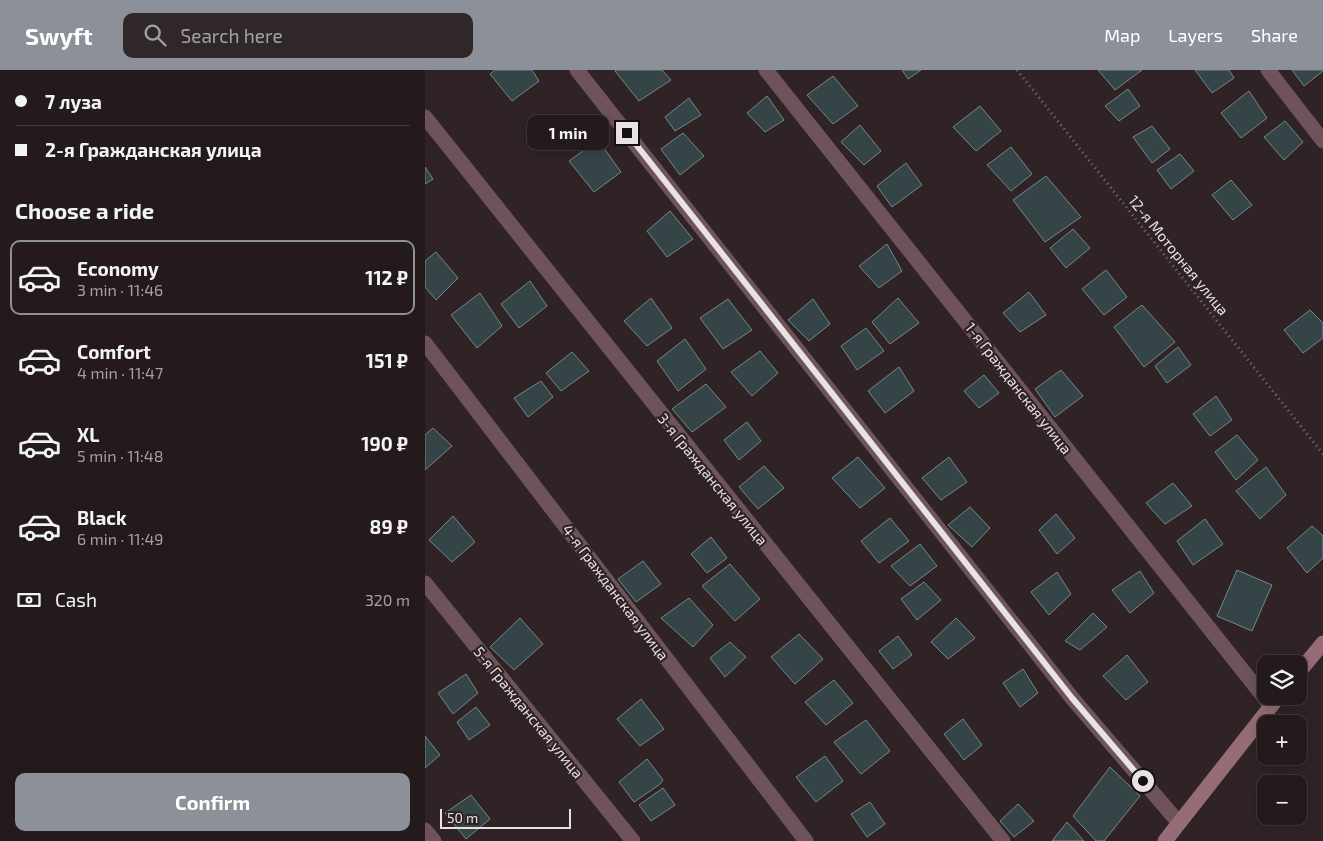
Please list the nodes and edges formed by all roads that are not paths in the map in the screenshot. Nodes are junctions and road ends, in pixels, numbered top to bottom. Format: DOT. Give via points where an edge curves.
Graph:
graph roads {
  1 [pos="577,70"];
  2 [pos="766,70"];
  3 [pos="1268,70"];
  4 [pos="425,117"];
  5 [pos="1323,141"];
  6 [pos="425,343"];
  7 [pos="425,583"];
  8 [pos="1323,643"];
  9 [pos="1307,662"];
  10 [pos="1257,679"];
  11 [pos="1272,705"];
  12 [pos="1179,823"];
  13 [pos="425,830"];
  14 [pos="434,841"];
  15 [pos="633,841"];
  16 [pos="806,841"];
  17 [pos="1003,841"];
  18 [pos="1165,841"];
  1 -- 12 [label="street" via="1072,698"];
  2 -- 10 [label="street, 1-я Гражданская улица"];
  3 -- 5 [label="street"];
  4 -- 17 [label="street, 3-я Гражданская улица"];
  6 -- 16 [label="street, 4-я Гражданская улица"];
  7 -- 15 [label="street, 5-я Гражданская улица"];
  8 -- 9 [label="main road"];
  11 -- 12 [label="main road"];
  12 -- 18 [label="main road"];
  13 -- 14 [label="street"];
}
